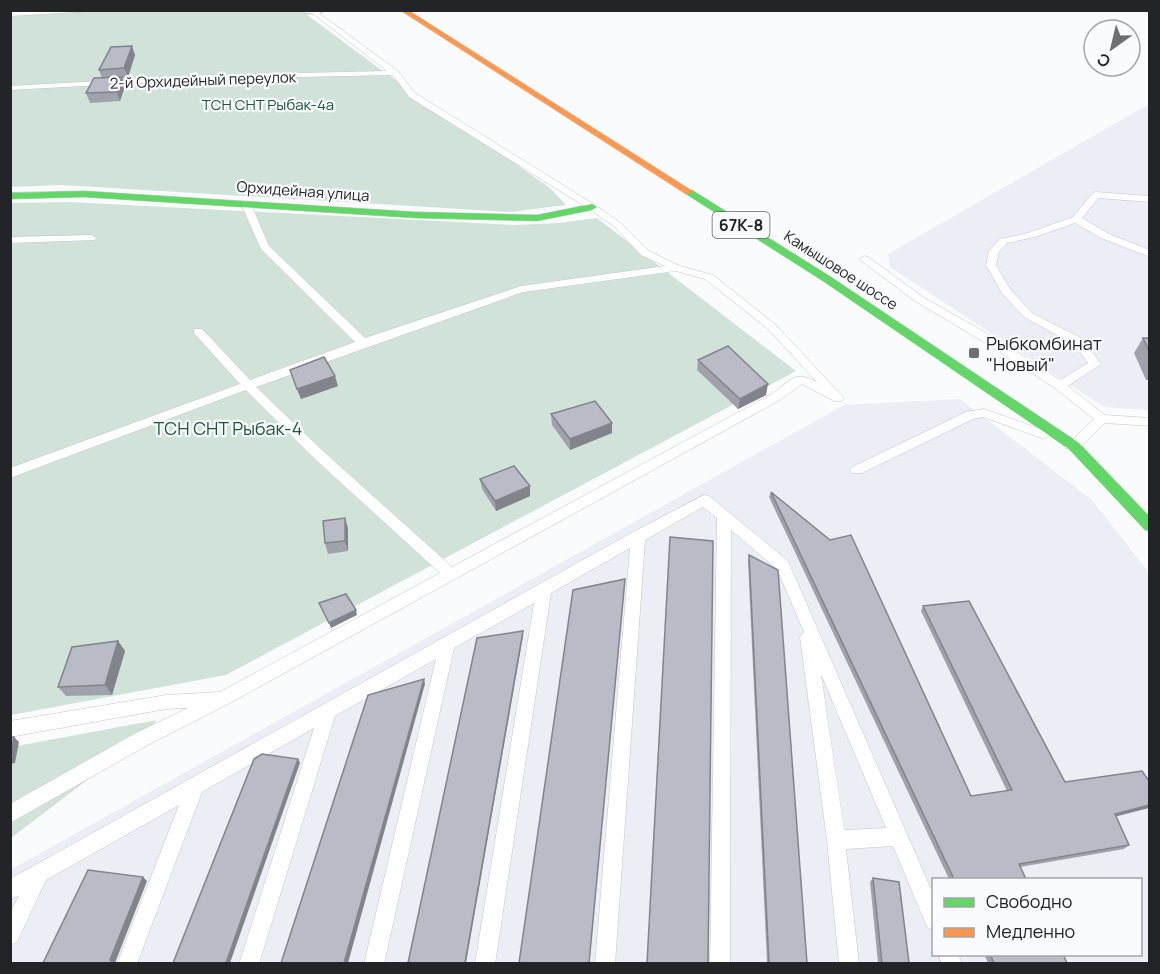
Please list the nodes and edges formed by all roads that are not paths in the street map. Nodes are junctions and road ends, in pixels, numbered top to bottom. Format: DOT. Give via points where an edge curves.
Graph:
graph roads {
  1 [pos="109,10"];
  2 [pos="403,10"];
  3 [pos="314,11"];
  4 [pos="10,14"];
  5 [pos="394,73"];
  6 [pos="10,88"];
  7 [pos="10,196"];
  8 [pos="1149,199"];
  9 [pos="246,204"];
  10 [pos="592,207"];
  11 [pos="1076,219"];
  12 [pos="91,238"];
  13 [pos="10,240"];
  14 [pos="1149,254"];
  15 [pos="864,259"];
  16 [pos="676,268"];
  17 [pos="198,331"];
  18 [pos="363,343"];
  19 [pos="245,385"];
  20 [pos="1060,386"];
  21 [pos="1102,419"];
  22 [pos="1149,422"];
  23 [pos="1074,446"];
  24 [pos="857,470"];
  25 [pos="10,473"];
  26 [pos="724,516"];
  27 [pos="1149,526"];
  28 [pos="638,536"];
  29 [pos="449,573"];
  30 [pos="544,589"];
  31 [pos="806,620"];
  32 [pos="447,644"];
  33 [pos="224,698"];
  34 [pos="328,711"];
  35 [pos="10,729"];
  36 [pos="195,786"];
  37 [pos="10,814"];
  38 [pos="898,836"];
  39 [pos="836,840"];
  40 [pos="39,874"];
  41 [pos="10,890"];
  42 [pos="932,918"];
  43 [pos="10,936"];
  44 [pos="128,963"];
  45 [pos="249,963"];
  46 [pos="374,963"];
  47 [pos="485,963"];
  48 [pos="605,963"];
  49 [pos="720,963"];
  50 [pos="849,963"];
  1 -- 4 [label="lane"];
  2 -- 23 [label="main road, Камышовое шоссе / 67К-8" via="827,279"];
  3 -- 5 [label="lane"];
  5 -- 6 [label="lane, 2-й Орхидейный переулок" via="211,77"];
  5 -- 10 [label="lane" via="412,95"];
  7 -- 9 [label="main road, Орхидейная улица" via="84,194"];
  8 -- 11 [label="lane" via="1096,195"];
  9 -- 10 [label="main road, Орхидейная улица" via="537,218"];
  9 -- 18 [label="lane" via="265,247"];
  10 -- 16 [label="lane" via="618,225 645,253"];
  11 -- 14 [label="lane"];
  11 -- 20 [label="lane" via="1004,241 994,251 991,265 1006,291 1028,315 1078,342 1095,364"];
  12 -- 13 [label="lane"];
  15 -- 20 [label="lane" via="919,299"];
  16 -- 18 [label="lane" via="521,289"];
  16 -- 29 [label="lane" via="709,278 772,327 838,398 801,379 776,397"];
  17 -- 19 [label="lane"];
  18 -- 19 [label="lane"];
  19 -- 25 [label="lane"];
  19 -- 29 [label="lane"];
  20 -- 21 [label="lane"];
  21 -- 22 [label="lane"];
  21 -- 23 [label="lane"];
  23 -- 24 [label="lane" via="984,413 970,415"];
  23 -- 27 [label="main road, Камышовое шоссе / 67К-8"];
  26 -- 28 [label="lane" via="704,500"];
  26 -- 31 [label="lane" via="783,566"];
  26 -- 49 [label="lane"];
  28 -- 30 [label="lane"];
  28 -- 48 [label="lane"];
  29 -- 33 [label="lane"];
  30 -- 32 [label="lane"];
  30 -- 47 [label="lane"];
  31 -- 38 [label="lane"];
  31 -- 39 [label="lane"];
  32 -- 34 [label="lane"];
  32 -- 46 [label="lane"];
  33 -- 35 [label="lane" via="166,702"];
  33 -- 37 [label="lane" via="140,740"];
  34 -- 36 [label="lane"];
  34 -- 45 [label="lane"];
  36 -- 40 [label="lane"];
  36 -- 44 [label="lane"];
  38 -- 39 [label="lane"];
  38 -- 42 [label="lane"];
  39 -- 50 [label="lane"];
  40 -- 41 [label="lane"];
  40 -- 43 [label="lane"];
}
